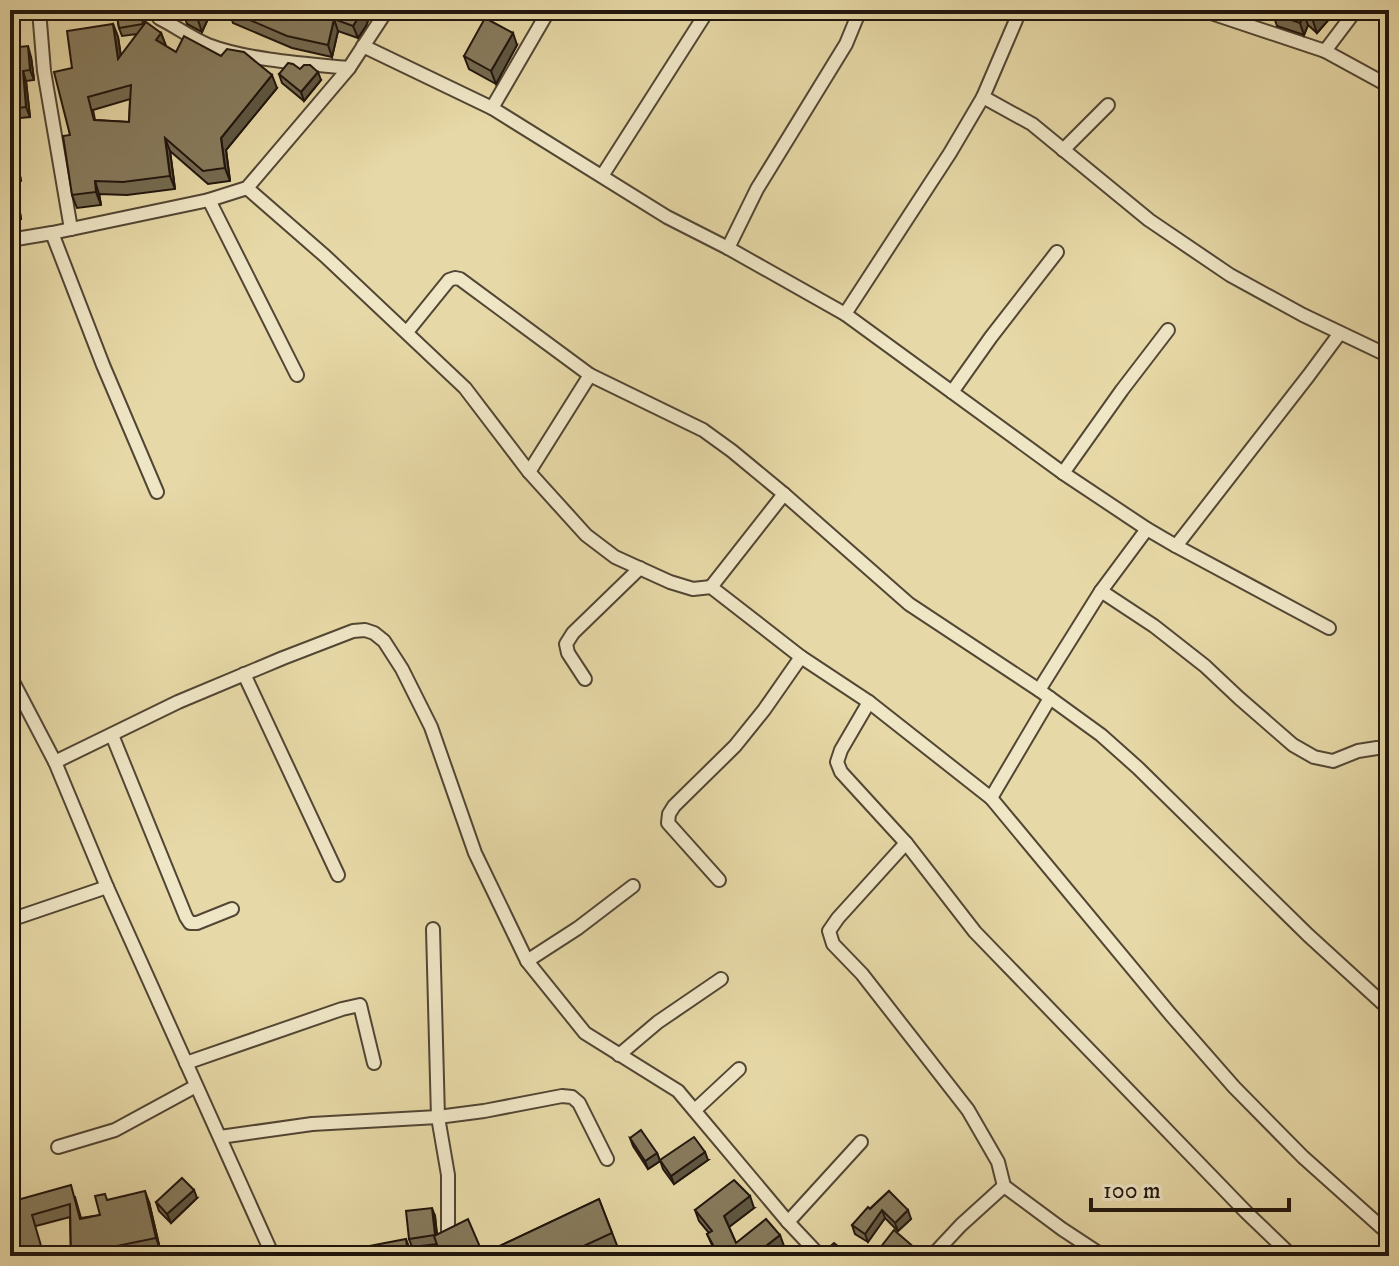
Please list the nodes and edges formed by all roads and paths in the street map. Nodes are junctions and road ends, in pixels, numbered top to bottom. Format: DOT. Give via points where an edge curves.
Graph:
graph roads {
  1 [pos="39,10"];
  2 [pos="387,10"];
  3 [pos="549,10"];
  4 [pos="708,10"];
  5 [pos="860,10"];
  6 [pos="1202,10"];
  7 [pos="1356,10"];
  8 [pos="159,18"];
  9 [pos="1016,20"];
  10 [pos="363,46"];
  11 [pos="1325,51"];
  12 [pos="349,68"];
  13 [pos="1389,86"];
  14 [pos="983,97"];
  15 [pos="1108,105"];
  16 [pos="492,108"];
  17 [pos="1063,150"];
  18 [pos="602,176"];
  19 [pos="247,188"];
  20 [pos="209,200"];
  21 [pos="71,229"];
  22 [pos="52,233"];
  23 [pos="10,240"];
  24 [pos="728,248"];
  25 [pos="1057,252"];
  26 [pos="845,314"];
  27 [pos="1168,330"];
  28 [pos="407,332"];
  29 [pos="1340,333"];
  30 [pos="1389,356"];
  31 [pos="297,375"];
  32 [pos="590,375"];
  33 [pos="952,392"];
  34 [pos="529,472"];
  35 [pos="1063,473"];
  36 [pos="157,492"];
  37 [pos="784,494"];
  38 [pos="1147,529"];
  39 [pos="1176,546"];
  40 [pos="640,568"];
  41 [pos="711,587"];
  42 [pos="1101,591"];
  43 [pos="1329,628"];
  44 [pos="801,657"];
  45 [pos="244,674"];
  46 [pos="10,676"];
  47 [pos="585,679"];
  48 [pos="1039,690"];
  49 [pos="1050,698"];
  50 [pos="869,702"];
  51 [pos="112,735"];
  52 [pos="1377,748"];
  53 [pos="55,762"];
  54 [pos="991,798"];
  55 [pos="906,843"];
  56 [pos="338,875"];
  57 [pos="719,880"];
  58 [pos="633,886"];
  59 [pos="107,887"];
  60 [pos="232,909"];
  61 [pos="10,920"];
  62 [pos="433,929"];
  63 [pos="527,961"];
  64 [pos="721,979"];
  65 [pos="1389,1009"];
  66 [pos="619,1055"];
  67 [pos="186,1063"];
  68 [pos="374,1063"];
  69 [pos="739,1069"];
  70 [pos="196,1086"];
  71 [pos="695,1110"];
  72 [pos="438,1117"];
  73 [pos="220,1137"];
  74 [pos="861,1142"];
  75 [pos="58,1147"];
  76 [pos="607,1159"];
  77 [pos="1004,1186"];
  78 [pos="788,1222"];
  79 [pos="448,1232"];
  80 [pos="1389,1234"];
  81 [pos="273,1256"];
  82 [pos="820,1256"];
  83 [pos="932,1256"];
  84 [pos="1103,1256"];
  85 [pos="1292,1256"];
  1 -- 21 [label="street"];
  2 -- 10 [label="street"];
  3 -- 16 [label="street"];
  4 -- 18 [label="street"];
  5 -- 24 [label="street" via="846,44 757,189"];
  6 -- 11 [label="street"];
  7 -- 11 [label="street"];
  8 -- 12 [label="street" via="208,45"];
  9 -- 14 [label="street"];
  10 -- 12 [label="street"];
  10 -- 16 [label="street"];
  11 -- 13 [label="street"];
  12 -- 19 [label="street"];
  14 -- 17 [label="street" via="1032,124"];
  14 -- 26 [label="street"];
  15 -- 17 [label="street"];
  16 -- 18 [label="street"];
  17 -- 29 [label="street" via="1149,220 1230,275"];
  18 -- 24 [label="street"];
  19 -- 20 [label="street"];
  19 -- 28 [label="street"];
  20 -- 21 [label="street"];
  20 -- 31 [label="street"];
  21 -- 22 [label="street"];
  22 -- 23 [label="street"];
  22 -- 36 [label="street"];
  24 -- 26 [label="street"];
  25 -- 33 [label="street"];
  26 -- 33 [label="street"];
  27 -- 35 [label="street"];
  28 -- 32 [label="street" via="449,280 460,279"];
  28 -- 34 [label="street" via="465,388"];
  29 -- 30 [label="street"];
  29 -- 39 [label="street"];
  32 -- 34 [label="street"];
  32 -- 37 [label="street" via="703,430"];
  33 -- 35 [label="street"];
  34 -- 40 [label="street" via="586,535"];
  35 -- 38 [label="street"];
  37 -- 41 [label="street"];
  37 -- 48 [label="street" via="909,604"];
  38 -- 39 [label="street"];
  38 -- 42 [label="street"];
  39 -- 43 [label="street"];
  40 -- 41 [label="street" via="693,589"];
  40 -- 47 [label="street" via="566,644"];
  41 -- 44 [label="street"];
  42 -- 48 [label="street"];
  42 -- 52 [label="street" via="1154,626 1293,745 1314,757 1333,761"];
  44 -- 50 [label="street"];
  44 -- 57 [label="street" via="735,746 669,814 668,823"];
  45 -- 51 [label="street"];
  45 -- 56 [label="street"];
  45 -- 63 [label="street" via="353,631 365,630 384,641 431,727 475,853"];
  46 -- 53 [label="street"];
  48 -- 49 [label="street"];
  49 -- 54 [label="street"];
  49 -- 65 [label="street" via="1138,768"];
  50 -- 54 [label="street"];
  50 -- 55 [label="street" via="837,762"];
  51 -- 53 [label="street"];
  51 -- 60 [label="street" via="190,923"];
  53 -- 59 [label="street"];
  54 -- 80 [label="street" via="1234,1087"];
  55 -- 77 [label="street" via="829,931 833,944 968,1110 998,1162"];
  55 -- 85 [label="street" via="975,932"];
  58 -- 63 [label="street"];
  59 -- 61 [label="street"];
  59 -- 67 [label="street"];
  62 -- 72 [label="street"];
  63 -- 66 [label="street" via="585,1033"];
  64 -- 66 [label="street"];
  66 -- 71 [label="street" via="678,1091"];
  67 -- 68 [label="street" via="360,1005"];
  67 -- 70 [label="street"];
  69 -- 71 [label="street"];
  70 -- 73 [label="street"];
  70 -- 75 [label="street" via="115,1130"];
  71 -- 78 [label="street"];
  72 -- 73 [label="street" via="312,1124"];
  72 -- 76 [label="street" via="572,1097"];
  72 -- 79 [label="street" via="448,1175"];
  73 -- 81 [label="street"];
  74 -- 78 [label="street"];
  77 -- 83 [label="street"];
  77 -- 84 [label="street"];
  78 -- 82 [label="street"];
}
